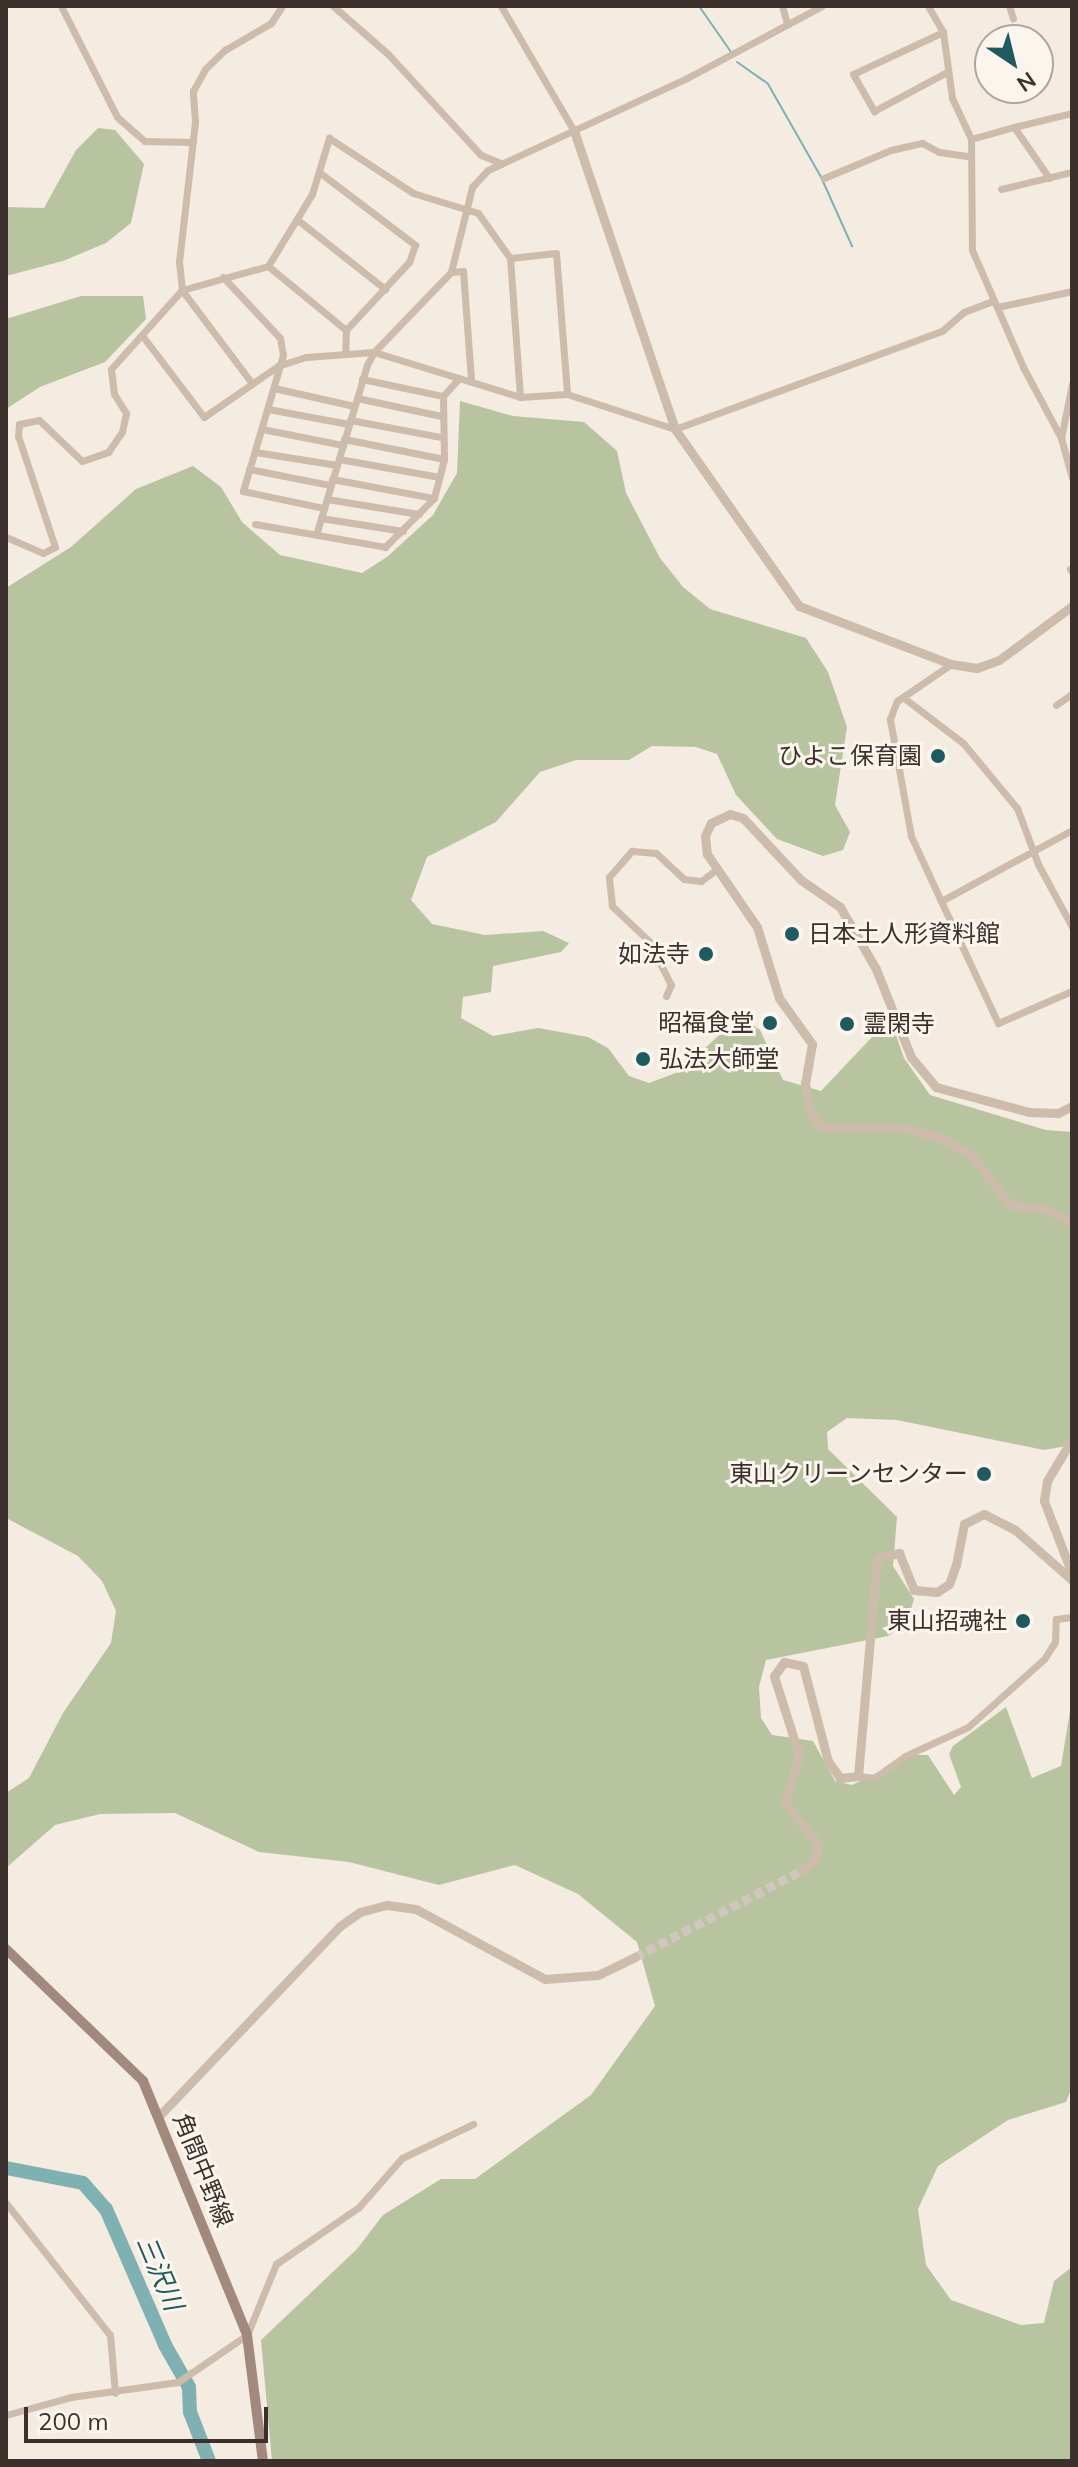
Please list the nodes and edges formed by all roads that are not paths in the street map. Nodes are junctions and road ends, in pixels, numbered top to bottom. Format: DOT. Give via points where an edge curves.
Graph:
graph roads {
  1 [pos="61,6"];
  2 [pos="282,6"];
  3 [pos="501,6"];
  4 [pos="782,6"];
  5 [pos="822,6"];
  6 [pos="1009,6"];
  7 [pos="932,7"];
  8 [pos="338,8"];
  9 [pos="1013,18"];
  10 [pos="787,24"];
  11 [pos="943,32"];
  12 [pos="947,72"];
  13 [pos="1072,113"];
  14 [pos="1014,127"];
  15 [pos="574,131"];
  16 [pos="971,139"];
  17 [pos="193,142"];
  18 [pos="969,156"];
  19 [pos="501,163"];
  20 [pos="319,172"];
  21 [pos="1072,172"];
  22 [pos="824,178"];
  23 [pos="1049,178"];
  24 [pos="1001,189"];
  25 [pos="467,208"];
  26 [pos="299,221"];
  27 [pos="510,258"];
  28 [pos="268,266"];
  29 [pos="451,272"];
  30 [pos="222,277"];
  31 [pos="385,289"];
  32 [pos="182,290"];
  33 [pos="1072,291"];
  34 [pos="995,304"];
  35 [pos="346,330"];
  36 [pos="144,338"];
  37 [pos="374,352"];
  38 [pos="345,353"];
  39 [pos="278,366"];
  40 [pos="459,378"];
  41 [pos="362,379"];
  42 [pos="471,380"];
  43 [pos="251,382"];
  44 [pos="1072,384"];
  45 [pos="274,388"];
  46 [pos="567,394"];
  47 [pos="443,396"];
  48 [pos="520,397"];
  49 [pos="355,402"];
  50 [pos="268,409"];
  51 [pos="441,416"];
  52 [pos="349,422"];
  53 [pos="262,429"];
  54 [pos="675,429"];
  55 [pos="441,437"];
  56 [pos="1061,438"];
  57 [pos="344,442"];
  58 [pos="255,452"];
  59 [pos="444,459"];
  60 [pos="338,462"];
  61 [pos="249,469"];
  62 [pos="439,477"];
  63 [pos="1072,478"];
  64 [pos="331,482"];
  65 [pos="434,498"];
  66 [pos="326,504"];
  67 [pos="419,514"];
  68 [pos="321,518"];
  69 [pos="255,524"];
  70 [pos="403,531"];
  71 [pos="316,535"];
  72 [pos="6,537"];
  73 [pos="1072,606"];
  74 [pos="951,664"];
  75 [pos="1072,694"];
  76 [pos="904,698"];
  77 [pos="1056,705"];
  78 [pos="1072,830"];
  79 [pos="1034,852"];
  80 [pos="717,869"];
  81 [pos="941,901"];
  82 [pos="1072,927"];
  83 [pos="1072,991"];
  84 [pos="666,996"];
  85 [pos="1072,1106"];
  86 [pos="1072,1223"];
  87 [pos="1072,1439"];
  88 [pos="1072,1577"];
  89 [pos="1072,1617"];
  90 [pos="858,1776"];
  91 [pos="803,1870"];
  92 [pos="6,1949"];
  93 [pos="635,1957"];
  94 [pos="160,2115"];
  95 [pos="473,2124"];
  96 [pos="6,2203"];
  97 [pos="247,2335"];
  98 [pos="115,2393"];
  99 [pos="6,2415"];
  100 [pos="263,2461"];
  1 -- 17 [label="street" via="117,117 145,141"];
  2 -- 17 [label="street" via="271,23 225,50 205,69 193,91"];
  3 -- 15 [label="street"];
  4 -- 10 [label="street"];
  5 -- 10 [label="street"];
  6 -- 9 [label="street"];
  7 -- 11 [label="street"];
  8 -- 19 [label="street" via="481,155"];
  10 -- 15 [label="street"];
  11 -- 12 [label="street"];
  11 -- 12 [label="street" via="853,74 874,111"];
  12 -- 16 [label="street" via="952,98"];
  13 -- 14 [label="street"];
  14 -- 16 [label="street"];
  14 -- 23 [label="street"];
  15 -- 19 [label="street"];
  15 -- 54 [label="street"];
  16 -- 18 [label="street"];
  17 -- 32 [label="street" via="179,262"];
  18 -- 22 [label="street" via="939,152 922,143"];
  18 -- 34 [label="street" via="972,250"];
  19 -- 25 [label="street" via="472,187"];
  20 -- 25 [label="street" via="329,138 413,193"];
  20 -- 26 [label="street"];
  20 -- 31 [label="street" via="415,245 409,262"];
  21 -- 23 [label="street"];
  23 -- 24 [label="street"];
  25 -- 27 [label="street" via="478,213"];
  25 -- 29 [label="street"];
  26 -- 28 [label="street"];
  26 -- 31 [label="street"];
  27 -- 46 [label="street" via="556,253"];
  27 -- 48 [label="street"];
  28 -- 30 [label="street"];
  28 -- 35 [label="street"];
  29 -- 37 [label="street"];
  29 -- 42 [label="street" via="463,271"];
  30 -- 32 [label="street"];
  30 -- 39 [label="street" via="280,338 283,355"];
  31 -- 35 [label="street"];
  32 -- 36 [label="street"];
  32 -- 43 [label="street"];
  33 -- 34 [label="street"];
  34 -- 54 [label="street" via="964,312 928,337"];
  34 -- 56 [label="street"];
  35 -- 38 [label="street"];
  36 -- 43 [label="street" via="204,417"];
  36 -- 72 [label="street" via="111,369 110,380 126,413 122,432 100,458 82,461 39,420 19,424 18,436 55,547 43,553"];
  37 -- 38 [label="street"];
  37 -- 40 [label="street"];
  37 -- 41 [label="street"];
  38 -- 39 [label="street"];
  39 -- 43 [label="street"];
  39 -- 45 [label="street"];
  40 -- 42 [label="street"];
  40 -- 47 [label="street"];
  41 -- 47 [label="street"];
  41 -- 49 [label="street"];
  42 -- 48 [label="street"];
  44 -- 56 [label="street"];
  45 -- 49 [label="street"];
  45 -- 50 [label="street"];
  46 -- 48 [label="street"];
  46 -- 54 [label="street"];
  47 -- 51 [label="street"];
  49 -- 51 [label="street"];
  49 -- 52 [label="street"];
  50 -- 52 [label="street"];
  50 -- 53 [label="street"];
  51 -- 55 [label="street"];
  52 -- 55 [label="street"];
  52 -- 57 [label="street"];
  53 -- 57 [label="street"];
  53 -- 58 [label="street"];
  54 -- 74 [label="street" via="799,606"];
  55 -- 59 [label="street"];
  56 -- 63 [label="street"];
  57 -- 59 [label="street"];
  57 -- 60 [label="street"];
  58 -- 60 [label="street"];
  58 -- 61 [label="street"];
  59 -- 62 [label="street"];
  60 -- 62 [label="street"];
  60 -- 64 [label="street"];
  61 -- 64 [label="street"];
  61 -- 66 [label="street" via="243,491"];
  62 -- 65 [label="street"];
  64 -- 65 [label="street"];
  64 -- 66 [label="street"];
  65 -- 67 [label="street"];
  66 -- 67 [label="street"];
  66 -- 68 [label="street"];
  67 -- 70 [label="street"];
  68 -- 70 [label="street"];
  68 -- 71 [label="street"];
  69 -- 71 [label="street"];
  70 -- 71 [label="street" via="385,547"];
  73 -- 74 [label="street" via="999,660 977,668"];
  74 -- 76 [label="street"];
  75 -- 77 [label="street"];
  76 -- 79 [label="street" via="963,743 980,763 1017,808"];
  76 -- 81 [label="street" via="892,707 890,719 897,778 911,836"];
  78 -- 79 [label="street"];
  79 -- 81 [label="street"];
  79 -- 82 [label="street"];
  80 -- 84 [label="street" via="701,881 684,879 656,853 632,851 609,877 612,906 649,941 671,985"];
  80 -- 85 [label="street" via="707,854 705,836 711,823 730,814 743,818 801,880 840,907 876,969 911,1057 936,1087 1029,1112 1058,1113"];
  80 -- 86 [label="street" via="757,927 779,998 812,1044 805,1083 810,1111 821,1127 906,1128 945,1140 971,1155 1010,1205 1050,1210"];
  81 -- 83 [label="street" via="998,1023"];
  87 -- 88 [label="street" via="1047,1481 1044,1501"];
  88 -- 90 [label="street" via="1014,1529 984,1514 964,1524 953,1575 937,1592 914,1590 899,1553 883,1553 875,1564 875,1615"];
  89 -- 90 [label="street" via="1056,1619 1055,1642 1044,1659 968,1727 905,1756 874,1778"];
  90 -- 91 [label="street" via="840,1778 833,1771 808,1674 797,1662 784,1662 774,1676 777,1697 799,1755 785,1803 818,1844 815,1860"];
  92 -- 94 [label="main road, 角間中野線" via="143,2081"];
  93 -- 94 [label="street" via="598,1975 545,1979 416,1909 387,1905 360,1912 340,1926"];
  94 -- 97 [label="main road, 角間中野線"];
  95 -- 97 [label="street" via="402,2158 359,2207 276,2264"];
  96 -- 98 [label="street" via="110,2335"];
  97 -- 98 [label="street" via="173,2384"];
  97 -- 100 [label="main road, 角間中野線"];
  98 -- 99 [label="street" via="71,2397"];
}
